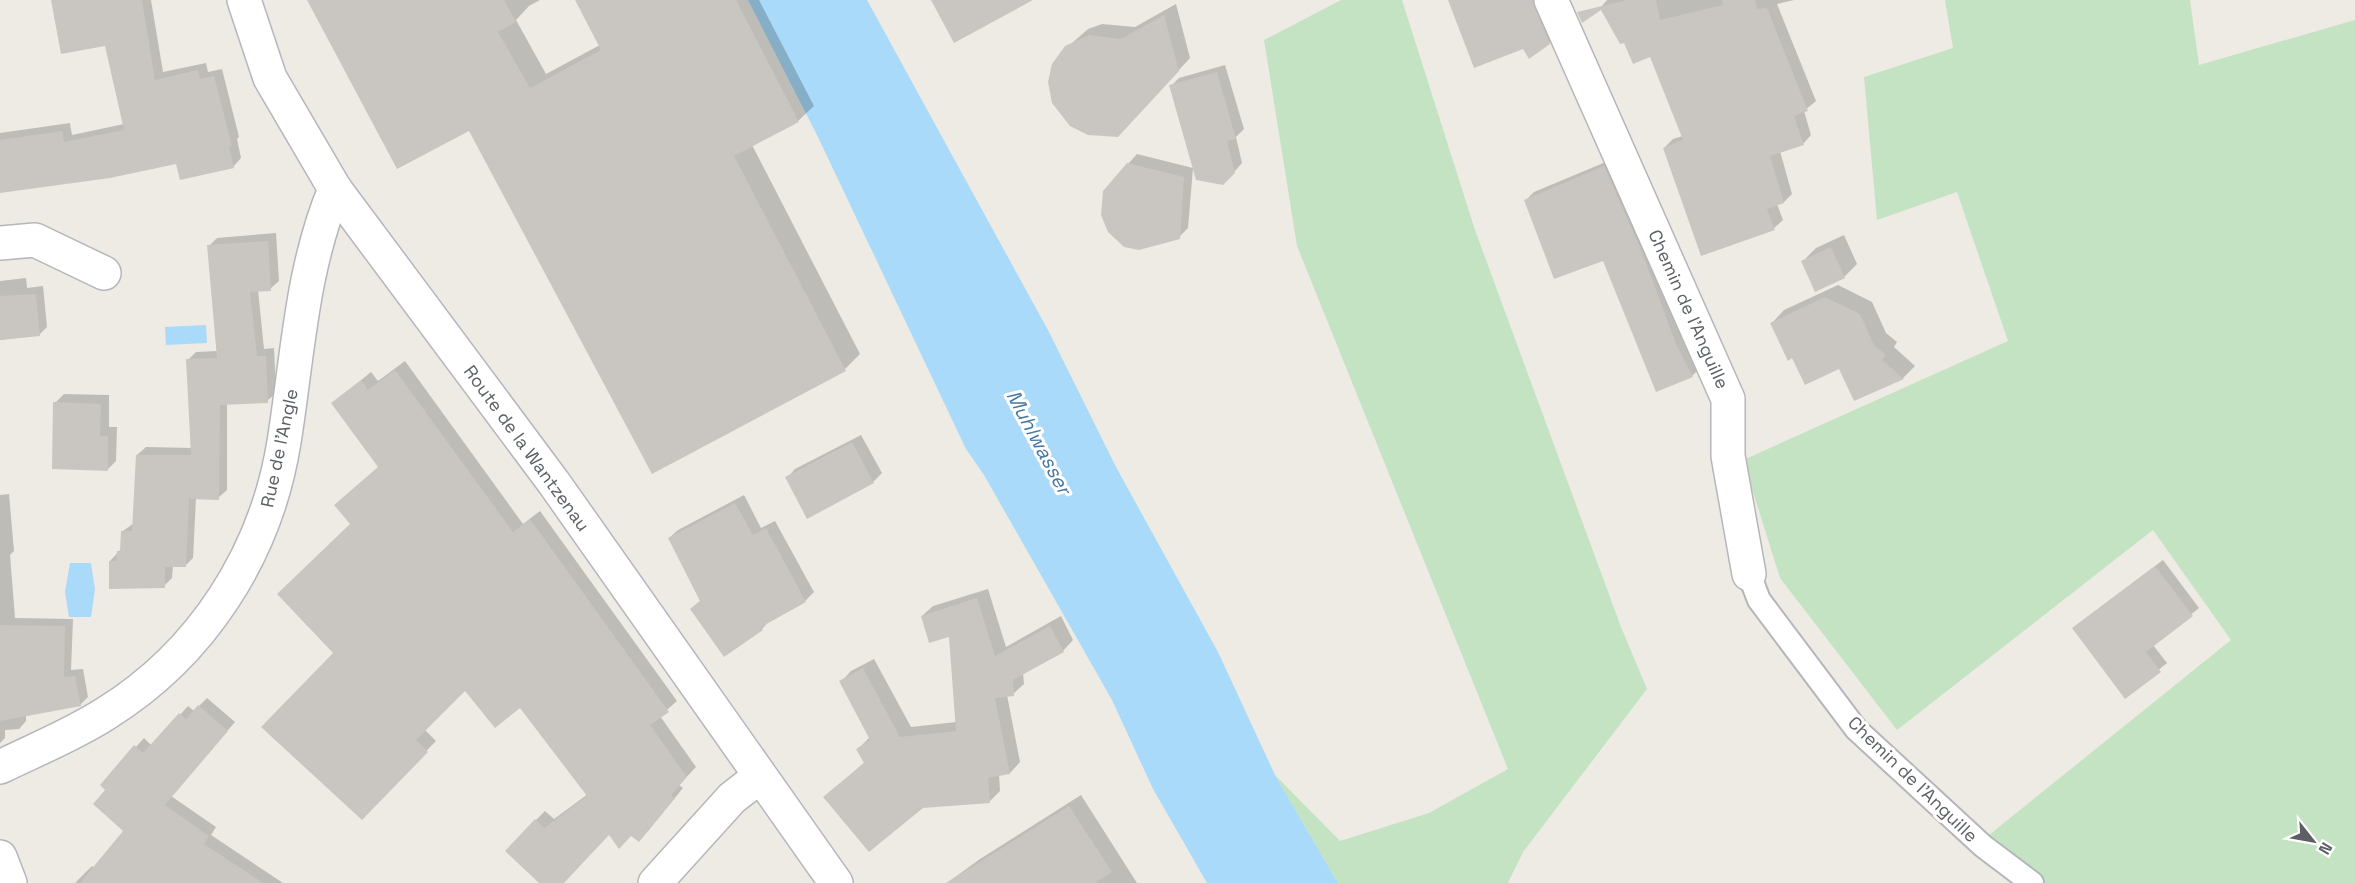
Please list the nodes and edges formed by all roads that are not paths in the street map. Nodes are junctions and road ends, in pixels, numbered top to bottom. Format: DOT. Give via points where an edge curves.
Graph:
graph roads {
  1 [pos="244,0"];
  2 [pos="1551,0"];
  3 [pos="335,189"];
  4 [pos="0,243"];
  5 [pos="104,273"];
  6 [pos="1749,574"];
  7 [pos="0,767"];
  8 [pos="759,777"];
  9 [pos="0,857"];
  10 [pos="10,883"];
  11 [pos="655,883"];
  12 [pos="836,883"];
  13 [pos="2032,883"];
  1 -- 3 [label="street, Route de la Wantzenau" via="270,78"];
  2 -- 6 [label="street, Chemin de l'Anguille" via="1728,399 1728,456"];
  3 -- 7 [label="street, Rue de l'Angle" via="309,265 284,444 271,501 234,581 199,635 160,674 106,714"];
  3 -- 8 [label="street, Route de la Wantzenau" via="554,483"];
  4 -- 5 [label="street" via="35,240"];
  6 -- 13 [label="lane, Chemin de l'Anguille" via="1759,600 1856,729 1983,846"];
  8 -- 11 [label="street" via="732,798"];
  8 -- 12 [label="street, Route de la Wantzenau"];
  9 -- 10 [label="street"];
}
